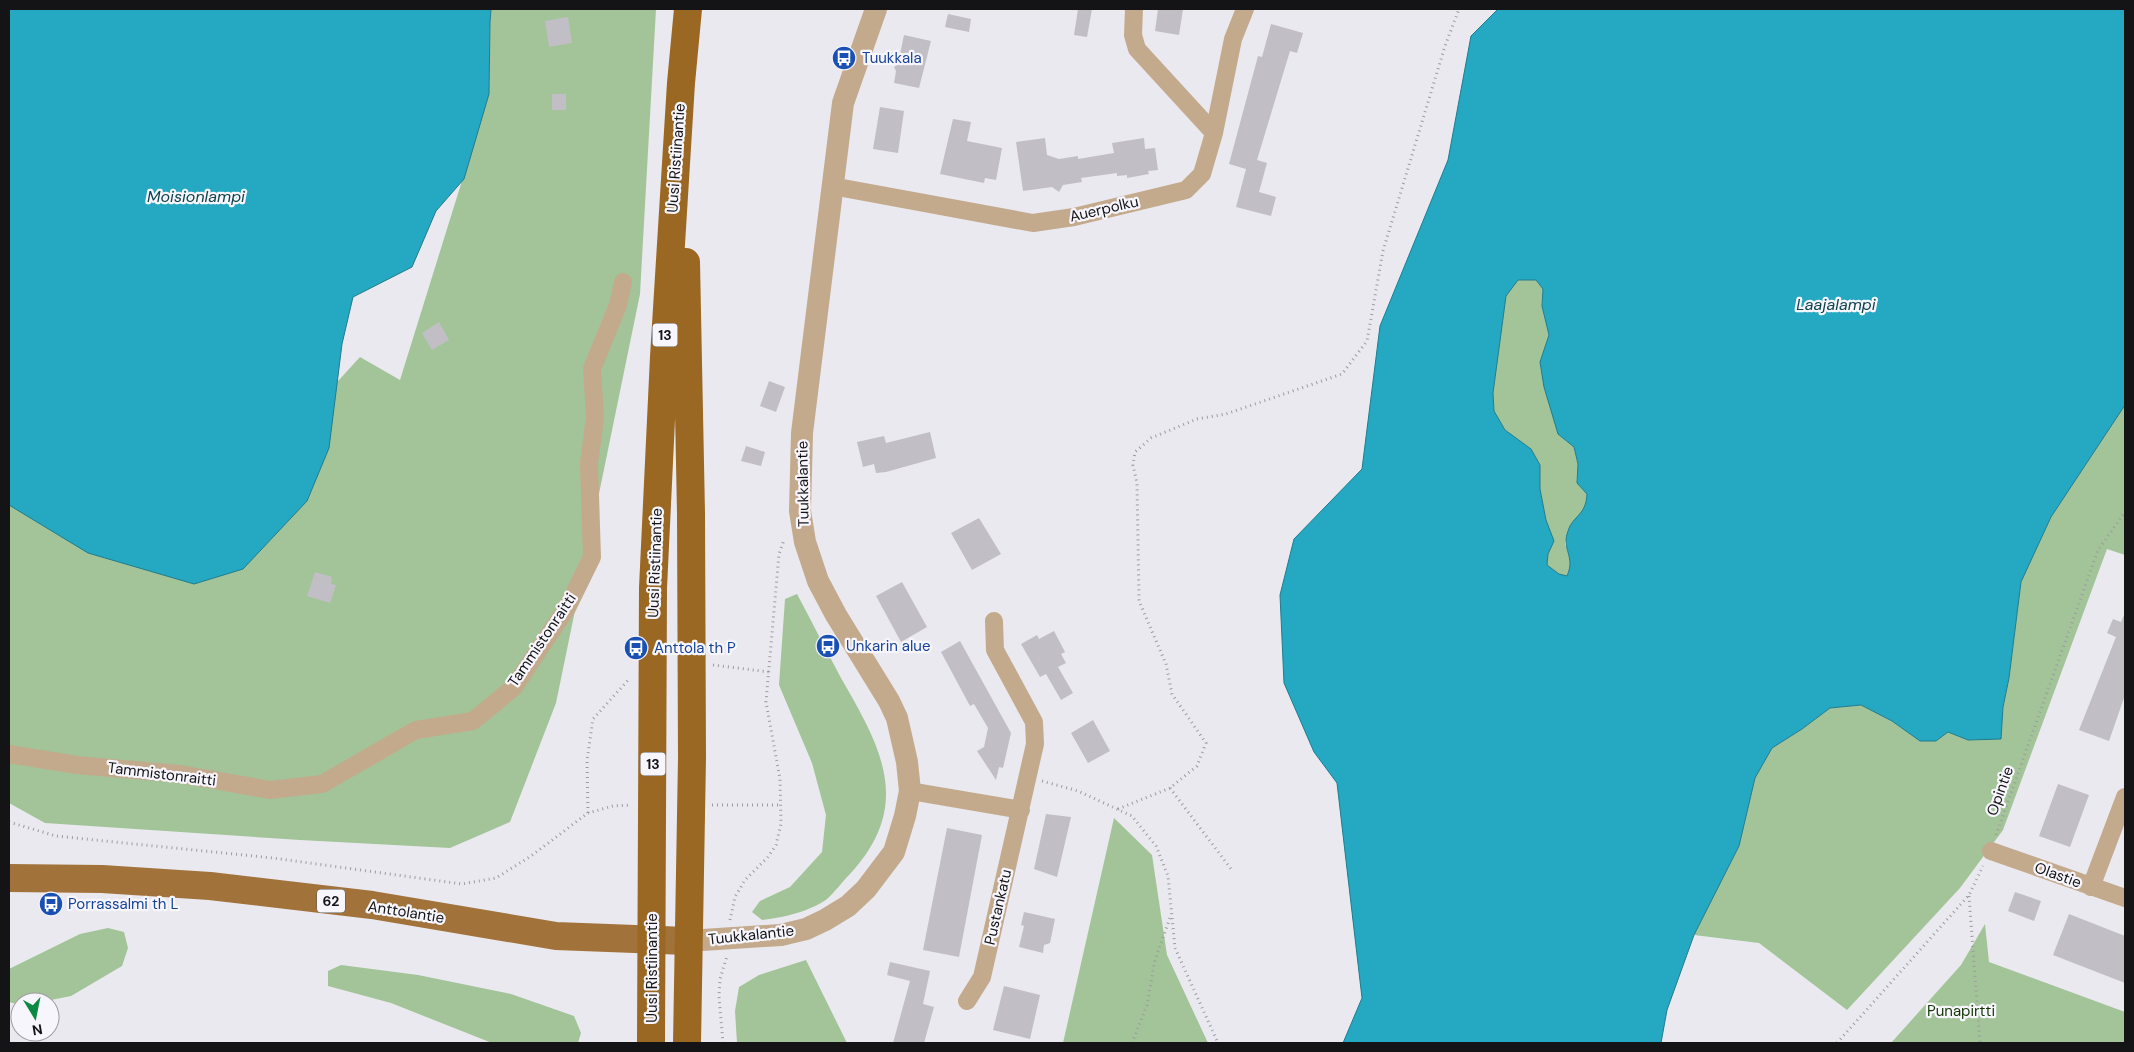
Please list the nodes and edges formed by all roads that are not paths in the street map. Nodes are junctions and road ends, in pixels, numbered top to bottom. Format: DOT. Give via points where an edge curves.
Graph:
graph roads {
  1 [pos="688,9"];
  2 [pos="876,9"];
  3 [pos="1134,9"];
  4 [pos="1245,9"];
  5 [pos="681,83"];
  6 [pos="1214,133"];
  7 [pos="832,186"];
  8 [pos="623,282"];
  9 [pos="994,621"];
  10 [pos="9,754"];
  11 [pos="910,791"];
  12 [pos="2125,796"];
  13 [pos="1021,810"];
  14 [pos="1991,851"];
  15 [pos="9,878"];
  16 [pos="2091,887"];
  17 [pos="2125,898"];
  18 [pos="652,941"];
  19 [pos="688,941"];
  20 [pos="966,1001"];
  21 [pos="651,1043"];
  22 [pos="687,1043"];
  1 -- 5 [label="highway, Uusi Ristiinantie / 13"];
  2 -- 7 [label="street, Tuukkalantie" via="843,104"];
  3 -- 6 [label="street" via="1133,35 1137,49"];
  4 -- 6 [label="street, Auerpolku" via="1233,39"];
  5 -- 18 [label="highway, Uusi Ristiinantie / 13" via="653,588"];
  5 -- 19 [label="highway, Uusi Ristiinantie / 13" via="691,513 692,758"];
  6 -- 7 [label="street, Auerpolku" via="1202,174 1186,190 1041,222"];
  7 -- 11 [label="street, Tuukkalantie" via="802,433 800,511 805,542 818,581 897,718"];
  8 -- 10 [label="street, Tammistonraitti" via="618,305 592,369 595,417 588,464 592,557 567,608 514,687 472,721 416,730 322,784 270,790 180,774"];
  9 -- 13 [label="street, Pustankatu" via="994,650 1034,722 1036,744"];
  11 -- 13 [label="street"];
  11 -- 19 [label="street, Tuukkalantie" via="894,852 866,890 848,906 806,929 781,935"];
  12 -- 16 [label="street"];
  13 -- 20 [label="street, Pustankatu" via="982,978"];
  14 -- 16 [label="street, Olastie"];
  15 -- 18 [label="main road, Anttolantie / 62" via="102,879 210,886 372,905 556,936"];
  16 -- 17 [label="street, Olastie"];
  18 -- 19 [label="main road, 62"];
  18 -- 21 [label="highway, Uusi Ristiinantie / 13"];
  19 -- 22 [label="highway, Uusi Ristiinantie / 13"];
}
